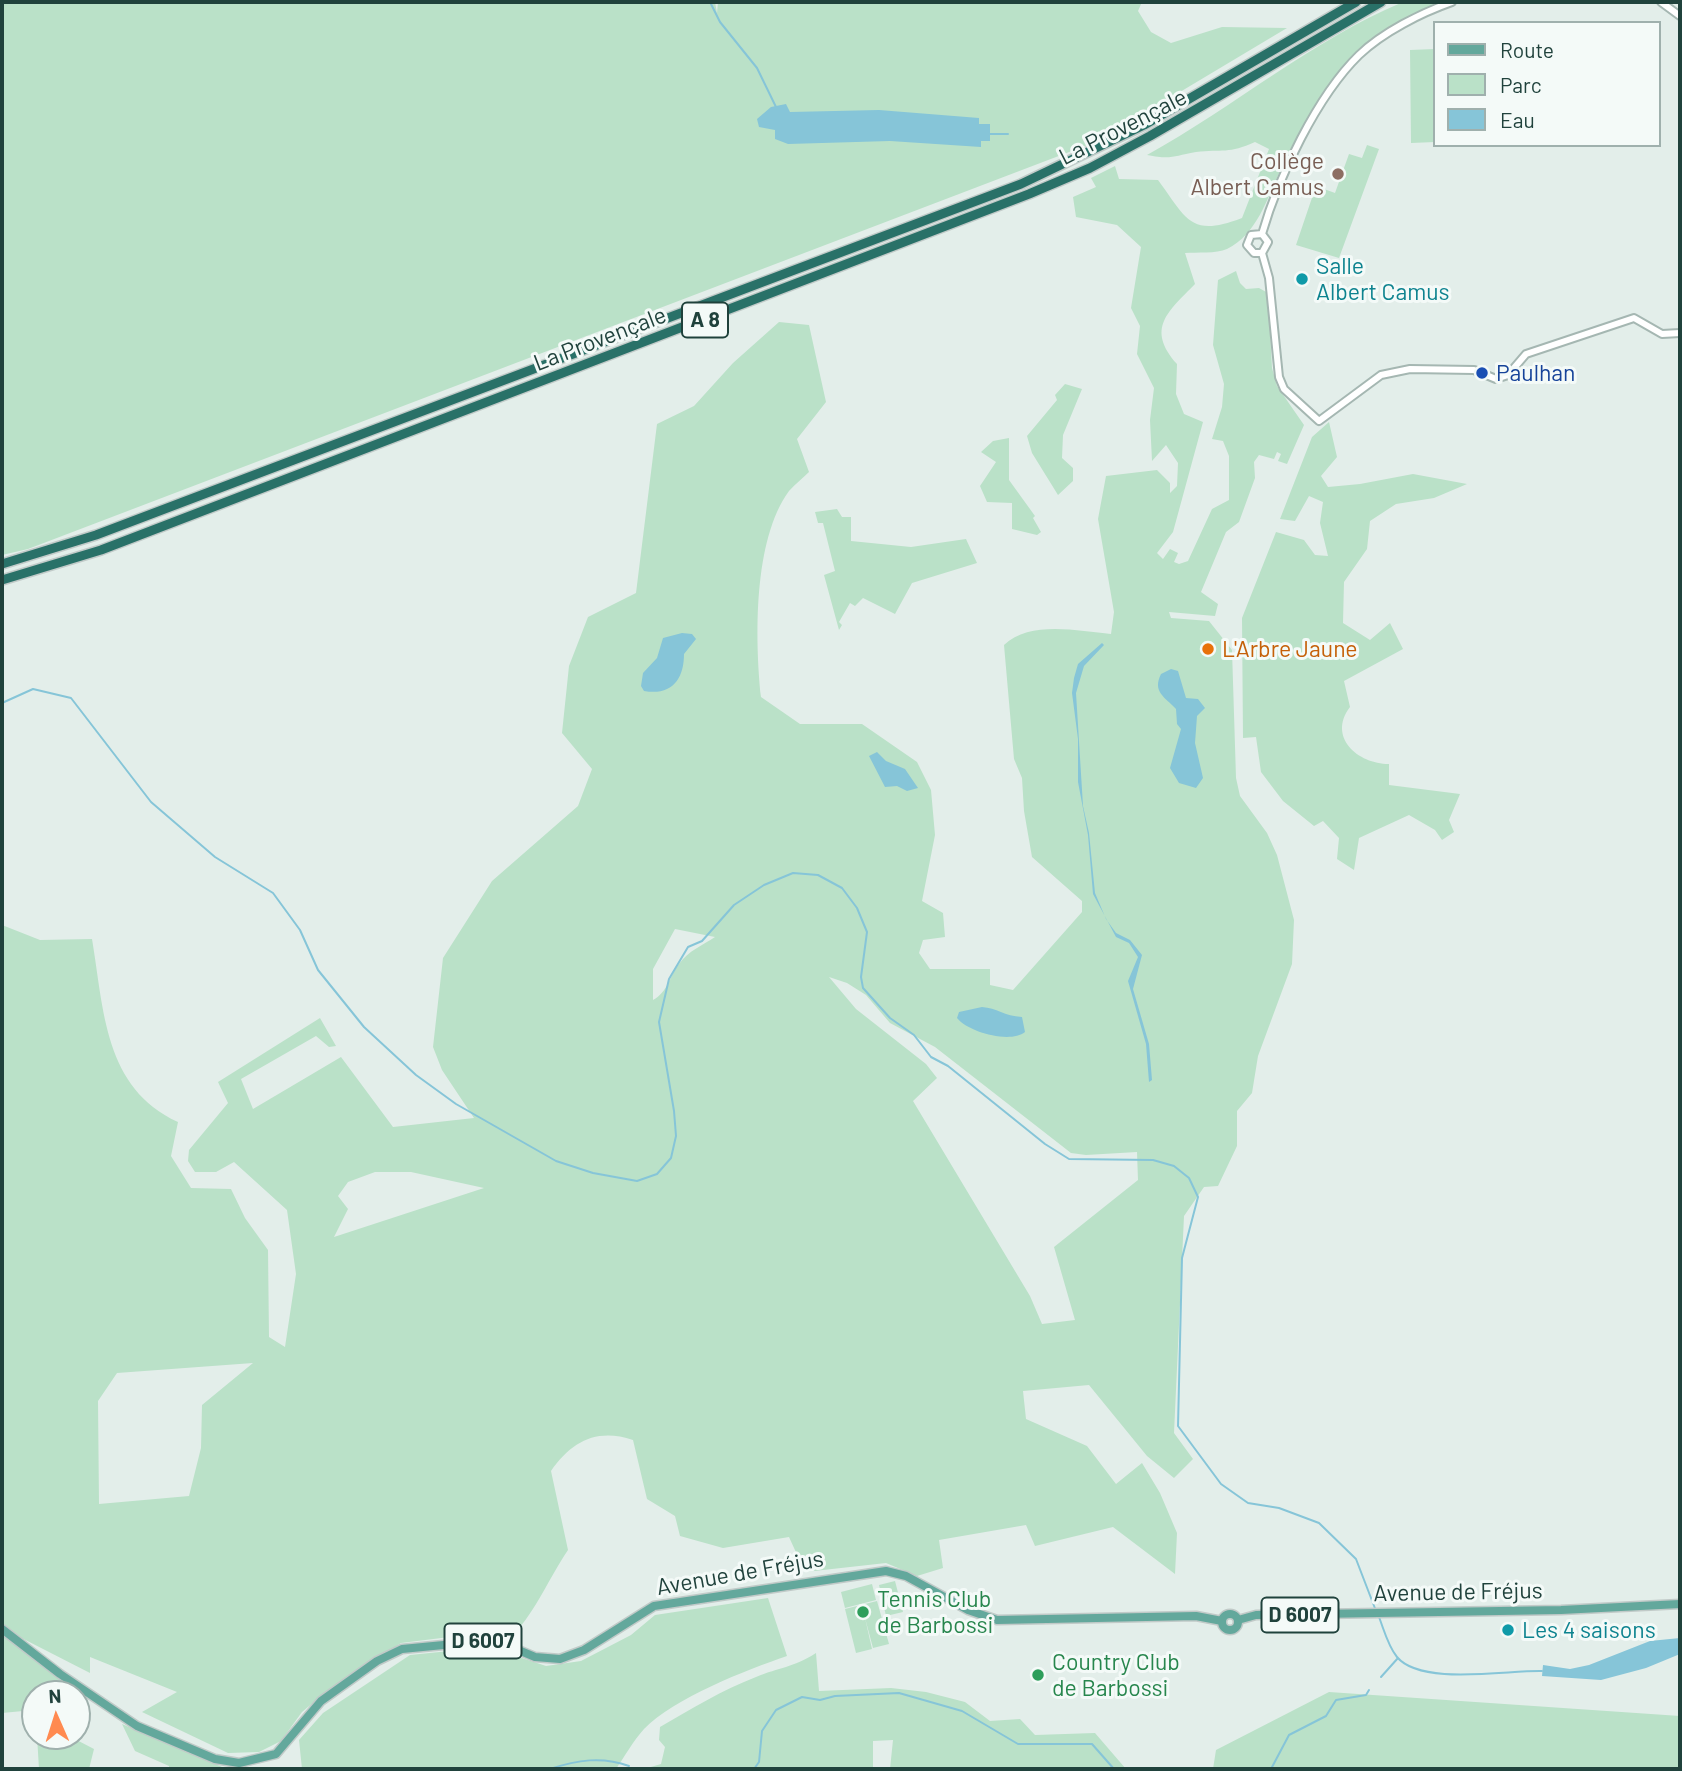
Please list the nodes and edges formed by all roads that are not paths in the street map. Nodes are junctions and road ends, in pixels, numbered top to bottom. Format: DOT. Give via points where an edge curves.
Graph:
graph roads {
  1 [pos="1356,2"];
  2 [pos="1381,2"];
  3 [pos="1452,2"];
  4 [pos="1661,2"];
  5 [pos="1680,16"];
  6 [pos="1262,234"];
  7 [pos="1262,253"];
  8 [pos="1680,333"];
  9 [pos="2,564"];
  10 [pos="2,580"];
  11 [pos="1680,1604"];
  12 [pos="2,1629"];
  1 -- 9 [label="highway, La Provençale / A 8" via="1144,125 1021,184 96,535"];
  2 -- 10 [label="highway, La Provençale / A 8" via="1150,136 1029,194 127,540"];
  3 -- 6 [label="street" via="1375,42 1349,66 1303,138"];
  4 -- 5 [label="street"];
  6 -- 7 [label="street" via="1268,242"];
  6 -- 7 [label="street" via="1251,235 1247,245 1254,253"];
  7 -- 8 [label="street" via="1269,278 1279,377 1284,389 1320,421 1381,375 1395,371 1474,370 1496,379 1508,375 1526,354 1634,318 1662,334"];
  11 -- 12 [label="main road, Avenue de Fréjus / D 6007" via="1256,1615 1238,1620 1230,1629 1224,1627 1223,1620 1196,1616 997,1620 968,1610 906,1576 872,1572 654,1606 584,1650 561,1659 535,1657 485,1641 392,1652 321,1701 286,1746 262,1759 239,1763 215,1759 147,1731"];
}
